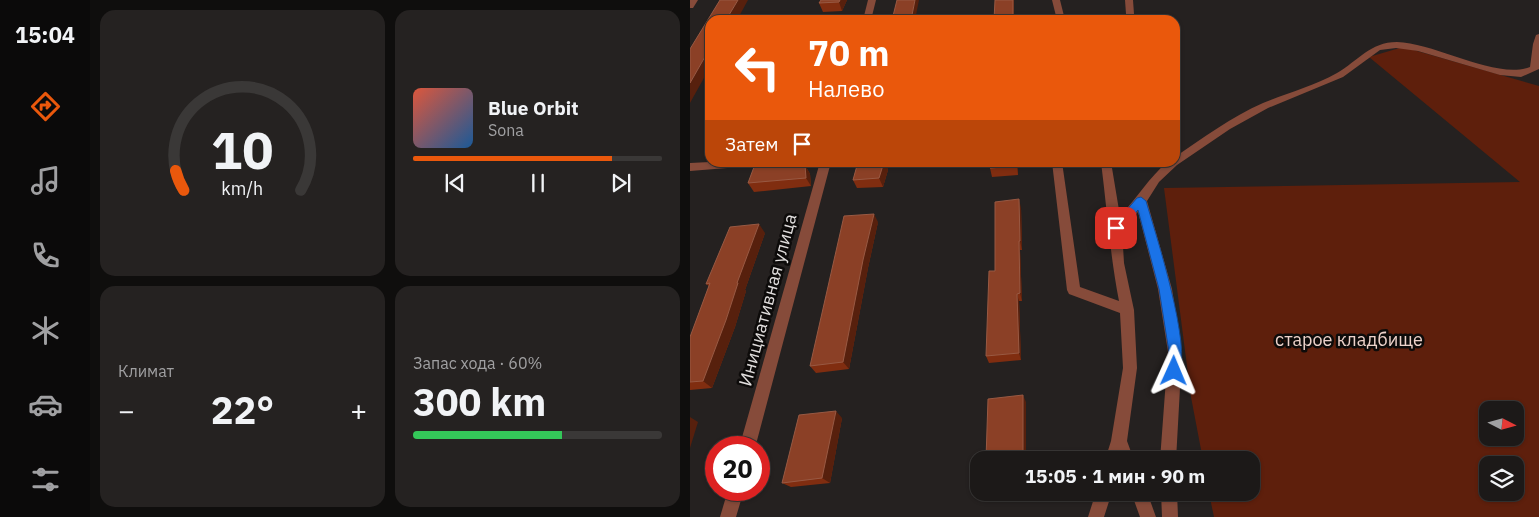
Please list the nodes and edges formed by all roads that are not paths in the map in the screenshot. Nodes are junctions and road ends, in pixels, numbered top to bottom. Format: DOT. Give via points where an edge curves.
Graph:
graph roads {
  1 [pos="694,0"];
  2 [pos="872,0"];
  3 [pos="1056,0"];
  4 [pos="1130,0"];
  5 [pos="690,6"];
  6 [pos="868,15"];
  7 [pos="1060,15"];
  8 [pos="1129,15"];
  9 [pos="1539,37"];
  10 [pos="1180,158"];
  11 [pos="705,166"];
  12 [pos="690,167"];
  13 [pos="825,167"];
  14 [pos="1058,167"];
  15 [pos="1107,167"];
  16 [pos="1168,167"];
  17 [pos="1141,201"];
  18 [pos="1116,228"];
  19 [pos="1127,310"];
  20 [pos="750,436"];
  21 [pos="1119,441"];
  22 [pos="1116,451"];
  23 [pos="1123,451"];
  24 [pos="1169,451"];
  25 [pos="733,501"];
  26 [pos="1101,501"];
  27 [pos="1142,501"];
  28 [pos="1169,501"];
  29 [pos="728,517"];
  30 [pos="1096,517"];
  31 [pos="1148,517"];
  32 [pos="1170,517"];
  1 -- 5 [label="street"];
  2 -- 6 [label="street"];
  3 -- 7 [label="street"];
  4 -- 8 [label="street"];
  9 -- 10 [label="street" via="1534,69 1521,74 1500,72 1418,48 1396,45 1377,48 1340,75 1265,106"];
  11 -- 12 [label="street"];
  13 -- 20 [label="street, Инициативная улица"];
  14 -- 19 [label="street" via="1074,290"];
  15 -- 18 [label="street"];
  16 -- 17 [label="street" via="1155,179"];
  17 -- 18 [label="street"];
  17 -- 24 [label="street" via="1165,289 1175,352"];
  18 -- 19 [label="street" via="1118,263"];
  19 -- 21 [label="street" via="1130,368"];
  21 -- 22 [label="street"];
  21 -- 23 [label="street"];
  25 -- 29 [label="street"];
  26 -- 30 [label="street"];
  27 -- 31 [label="street"];
  28 -- 32 [label="street"];
}
